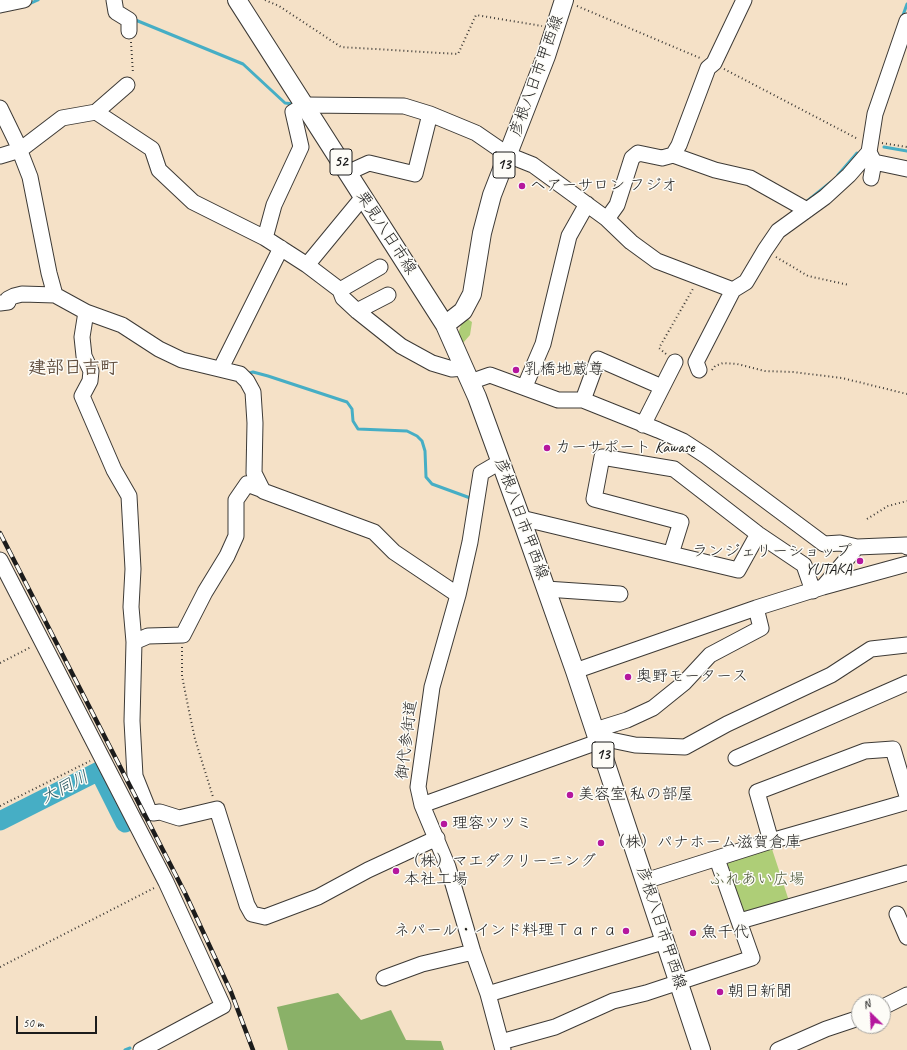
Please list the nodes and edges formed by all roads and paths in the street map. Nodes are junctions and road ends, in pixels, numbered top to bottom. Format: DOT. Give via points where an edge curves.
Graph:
graph roads {
  1 [pos="24,0"];
  2 [pos="114,0"];
  3 [pos="237,0"];
  4 [pos="265,0"];
  5 [pos="564,0"];
  6 [pos="744,0"];
  7 [pos="0,5"];
  8 [pos="907,21"];
  9 [pos="555,28"];
  10 [pos="129,31"];
  11 [pos="714,63"];
  12 [pos="127,86"];
  13 [pos="305,105"];
  14 [pos="0,108"];
  15 [pos="96,112"];
  16 [pos="430,114"];
  17 [pos="907,147"];
  18 [pos="20,150"];
  19 [pos="871,153"];
  20 [pos="508,155"];
  21 [pos="673,155"];
  22 [pos="0,156"];
  23 [pos="907,168"];
  24 [pos="347,173"];
  25 [pos="871,178"];
  26 [pos="363,197"];
  27 [pos="587,204"];
  28 [pos="807,210"];
  29 [pos="607,219"];
  30 [pos="265,238"];
  31 [pos="281,248"];
  32 [pos="764,250"];
  33 [pos="307,265"];
  34 [pos="380,268"];
  35 [pos="699,278"];
  36 [pos="849,284"];
  37 [pos="340,290"];
  38 [pos="733,290"];
  39 [pos="55,295"];
  40 [pos="388,295"];
  41 [pos="0,303"];
  42 [pos="357,311"];
  43 [pos="86,312"];
  44 [pos="445,325"];
  45 [pos="675,362"];
  46 [pos="221,368"];
  47 [pos="699,370"];
  48 [pos="467,375"];
  49 [pos="525,386"];
  50 [pos="662,387"];
  51 [pos="907,394"];
  52 [pos="583,400"];
  53 [pos="643,425"];
  54 [pos="500,462"];
  55 [pos="263,490"];
  56 [pos="907,501"];
  57 [pos="521,518"];
  58 [pos="867,519"];
  59 [pos="758,534"];
  60 [pos="857,547"];
  61 [pos="907,547"];
  62 [pos="671,554"];
  63 [pos="0,560"];
  64 [pos="907,564"];
  65 [pos="546,589"];
  66 [pos="818,589"];
  67 [pos="620,594"];
  68 [pos="458,595"];
  69 [pos="756,608"];
  70 [pos="183,635"];
  71 [pos="42,641"];
  72 [pos="134,642"];
  73 [pos="907,644"];
  74 [pos="0,663"];
  75 [pos="576,671"];
  76 [pos="907,684"];
  77 [pos="597,736"];
  78 [pos="101,756"];
  79 [pos="736,758"];
  80 [pos="907,796"];
  81 [pos="907,802"];
  82 [pos="422,805"];
  83 [pos="0,806"];
  84 [pos="217,810"];
  85 [pos="437,838"];
  86 [pos="771,841"];
  87 [pos="717,859"];
  88 [pos="907,873"];
  89 [pos="645,881"];
  90 [pos="166,882"];
  91 [pos="897,914"];
  92 [pos="740,921"];
  93 [pos="907,938"];
  94 [pos="666,941"];
  95 [pos="473,952"];
  96 [pos="0,967"];
  97 [pos="384,978"];
  98 [pos="678,982"];
  99 [pos="488,994"];
  100 [pos="907,995"];
  101 [pos="891,1003"];
  102 [pos="851,1021"];
  103 [pos="502,1046"];
  104 [pos="141,1050"];
  105 [pos="701,1050"];
  106 [pos="778,1050"];
  1 -- 7 [label="street"];
  2 -- 10 [label="street" via="116,12 129,20"];
  3 -- 13 [label="main road, 栗見八日市線 / 52"];
  4 -- 9 [label="path" via="279,6 341,47 458,54 476,15"];
  5 -- 9 [label="main road, 彦根八日市甲西線 / 13"];
  5 -- 11 [label="path"];
  6 -- 11 [label="street"];
  8 -- 19 [label="street" via="875,114"];
  9 -- 20 [label="main road, 彦根八日市甲西線 / 13"];
  10 -- 12 [label="path" via="134,72"];
  11 -- 19 [label="path"];
  11 -- 21 [label="street" via="708,68"];
  12 -- 15 [label="street"];
  13 -- 16 [label="street" via="404,106"];
  13 -- 24 [label="main road, 栗見八日市線 / 52"];
  13 -- 30 [label="street" via="293,112 301,147 274,205"];
  14 -- 18 [label="street"];
  15 -- 18 [label="street" via="62,118"];
  15 -- 30 [label="street" via="152,149 159,170 193,202"];
  16 -- 20 [label="street" via="476,133"];
  16 -- 24 [label="street" via="415,174 370,163"];
  17 -- 19 [label="path" via="879,143"];
  18 -- 22 [label="street"];
  18 -- 39 [label="street" via="30,177"];
  19 -- 23 [label="street"];
  19 -- 25 [label="street"];
  19 -- 28 [label="street" via="840,184"];
  20 -- 27 [label="street" via="533,165"];
  20 -- 44 [label="main road, 彦根八日市甲西線 / 13" via="492,195 482,233 472,294 463,311"];
  21 -- 28 [label="street" via="715,170 750,178"];
  21 -- 29 [label="street" via="662,158 638,153 632,158 617,206"];
  24 -- 26 [label="main road, 栗見八日市線 / 52"];
  26 -- 33 [label="street"];
  26 -- 44 [label="main road, 栗見八日市線 / 52"];
  27 -- 29 [label="street"];
  27 -- 49 [label="street" via="569,236 543,344"];
  28 -- 32 [label="street" via="778,231"];
  29 -- 35 [label="street" via="656,261"];
  30 -- 31 [label="street"];
  31 -- 33 [label="street"];
  31 -- 46 [label="street"];
  32 -- 36 [label="path" via="808,276"];
  32 -- 38 [label="street" via="746,282"];
  33 -- 37 [label="street"];
  34 -- 37 [label="street"];
  35 -- 38 [label="street"];
  35 -- 45 [label="path" via="659,348"];
  37 -- 42 [label="street" via="343,298"];
  38 -- 47 [label="street" via="696,362"];
  39 -- 41 [label="street" via="22,294 14,296 8,302"];
  39 -- 43 [label="street"];
  40 -- 42 [label="street"];
  42 -- 48 [label="street" via="401,346 432,363"];
  43 -- 46 [label="street" via="122,325 159,349 182,360"];
  43 -- 72 [label="street" via="82,337 84,356 91,372 90,381 82,396 114,470 129,496"];
  44 -- 48 [label="main road, 彦根八日市甲西線 / 13"];
  45 -- 50 [label="street"];
  46 -- 55 [label="street" via="240,374 253,392 254,473"];
  47 -- 51 [label="path" via="709,374 715,366 723,363 737,364 765,371 842,378"];
  48 -- 49 [label="street" via="490,375"];
  48 -- 54 [label="main road, 彦根八日市甲西線 / 13"];
  49 -- 52 [label="street" via="558,400"];
  50 -- 52 [label="street" via="598,360"];
  50 -- 53 [label="street"];
  52 -- 53 [label="street"];
  53 -- 60 [label="street" via="689,445 824,544 840,543"];
  54 -- 57 [label="main road, 彦根八日市甲西線 / 13"];
  54 -- 68 [label="street, 御代参街道" via="481,473"];
  55 -- 68 [label="street" via="374,532 394,552"];
  55 -- 70 [label="street" via="248,484 236,500 236,536"];
  56 -- 58 [label="path" via="888,506"];
  57 -- 62 [label="street"];
  57 -- 65 [label="main road, 彦根八日市甲西線 / 13"];
  59 -- 62 [label="street" via="738,570"];
  59 -- 62 [label="street" via="674,469 602,457 594,499 681,522"];
  59 -- 66 [label="street" via="804,565"];
  60 -- 61 [label="street" via="906,544"];
  60 -- 66 [label="street"];
  63 -- 71 [label="street"];
  64 -- 66 [label="street"];
  65 -- 67 [label="street"];
  65 -- 75 [label="main road, 彦根八日市甲西線 / 13"];
  66 -- 69 [label="street"];
  68 -- 82 [label="street, 御代参街道" via="432,687 418,787"];
  69 -- 75 [label="street"];
  69 -- 77 [label="street" via="761,628 710,655 684,683 653,708"];
  70 -- 72 [label="street" via="148,636"];
  70 -- 84 [label="path" via="182,676 195,739"];
  71 -- 74 [label="path"];
  71 -- 78 [label="street"];
  72 -- 84 [label="street" via="132,721 135,776 149,811 179,818"];
  73 -- 77 [label="street" via="871,649 831,675 727,724 685,747 635,745"];
  75 -- 77 [label="main road, 彦根八日市甲西線 / 13"];
  76 -- 79 [label="street"];
  77 -- 82 [label="street"];
  77 -- 89 [label="main road, 彦根八日市甲西線 / 13"];
  78 -- 83 [label="path"];
  78 -- 90 [label="street"];
  80 -- 86 [label="street" via="893,749 865,751 757,792"];
  81 -- 86 [label="street"];
  82 -- 85 [label="street, 御代参街道"];
  84 -- 85 [label="street" via="247,905 252,914 265,917 318,897"];
  85 -- 95 [label="street, 御代参街道"];
  86 -- 87 [label="street"];
  87 -- 89 [label="street"];
  87 -- 92 [label="street"];
  88 -- 92 [label="street"];
  89 -- 94 [label="main road, 彦根八日市甲西線 / 13"];
  90 -- 96 [label="path"];
  90 -- 104 [label="street" via="223,1006"];
  91 -- 93 [label="street"];
  92 -- 98 [label="street" via="752,958"];
  94 -- 98 [label="main road, 彦根八日市甲西線 / 13"];
  94 -- 99 [label="street"];
  95 -- 97 [label="street" via="422,964"];
  95 -- 99 [label="street, 御代参街道"];
  98 -- 103 [label="street" via="613,1001 555,1027"];
  98 -- 105 [label="main road, 彦根八日市甲西線 / 13"];
  99 -- 103 [label="street, 御代参街道"];
  100 -- 101 [label="street"];
  102 -- 106 [label="street"];
}
